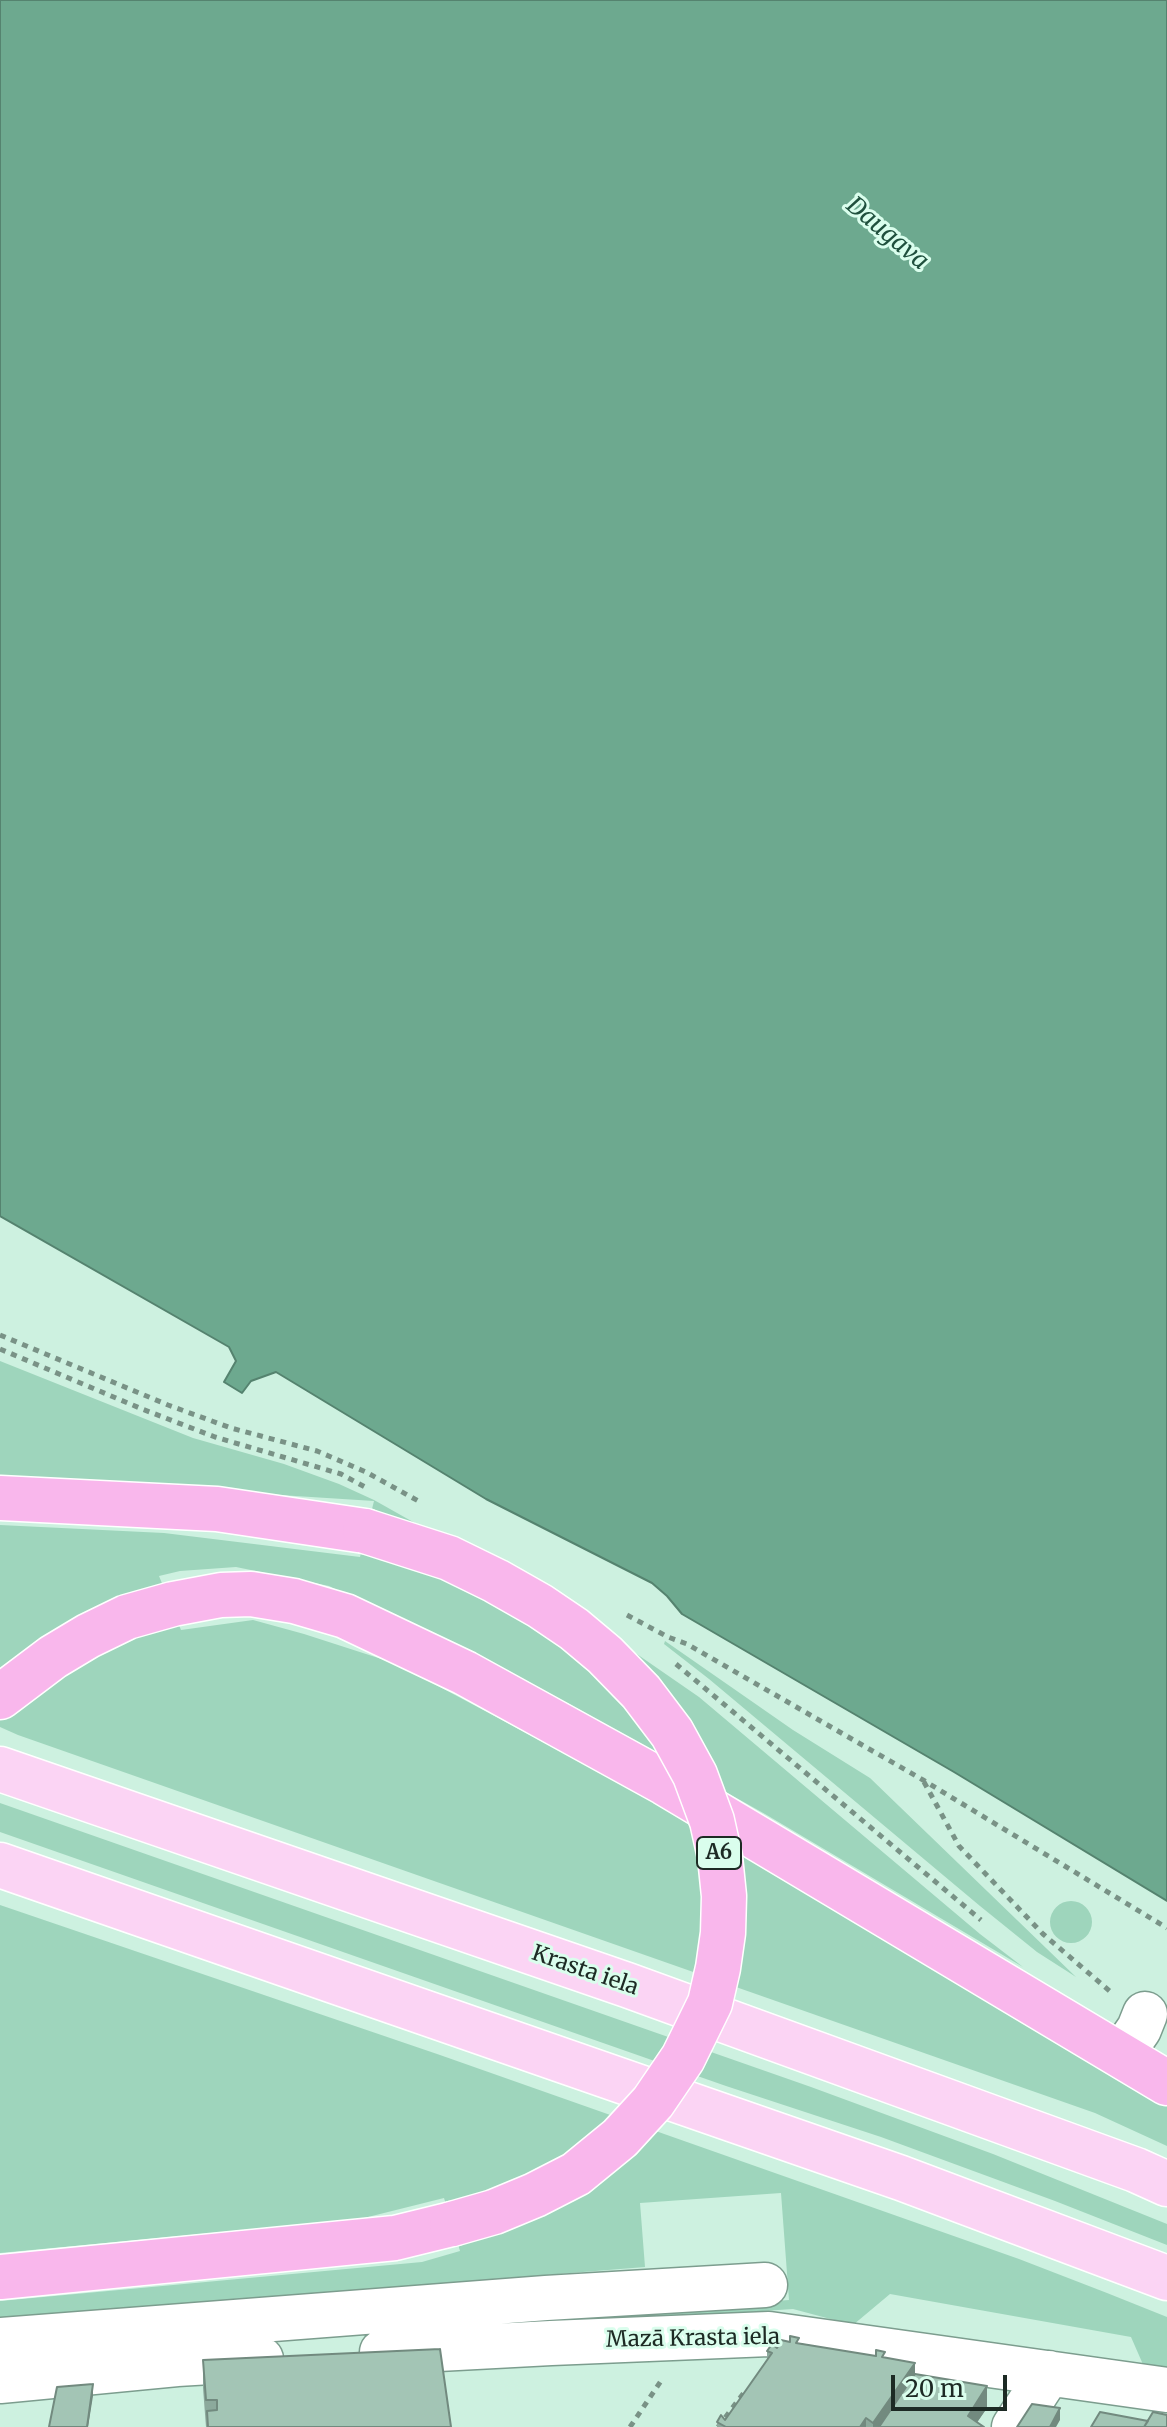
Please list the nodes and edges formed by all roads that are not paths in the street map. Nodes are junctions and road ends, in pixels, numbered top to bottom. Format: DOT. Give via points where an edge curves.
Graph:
graph roads {
  1 [pos="0,1498"];
  2 [pos="0,1697"];
  3 [pos="0,1769"];
  4 [pos="0,1865"];
  5 [pos="1145,2014"];
  6 [pos="1121,2055"];
  7 [pos="1167,2083"];
  8 [pos="1167,2184"];
  9 [pos="0,2277"];
  10 [pos="1167,2278"];
  11 [pos="765,2285"];
  12 [pos="546,2298"];
  13 [pos="0,2340"];
  14 [pos="551,2343"];
  15 [pos="346,2355"];
  16 [pos="299,2357"];
  17 [pos="1049,2373"];
  18 [pos="0,2381"];
  19 [pos="1167,2390"];
  20 [pos="1014,2427"];
  1 -- 9 [label="highway, A6, bridge" via="217,1509 365,1531 449,1558 496,1581 552,1614 605,1655 672,1733 712,1821 724,1896 710,2003 683,2058 620,2138 576,2174 494,2212 395,2238"];
  2 -- 6 [label="highway" via="88,1636 127,1617 173,1604 251,1594 345,1616 465,1673 665,1783"];
  3 -- 8 [label="main road, Krasta iela" via="627,1985"];
  4 -- 10 [label="main road" via="886,2173"];
  5 -- 6 [label="street"];
  6 -- 7 [label="highway"];
  11 -- 12 [label="street"];
  12 -- 13 [label="street"];
  12 -- 14 [label="street"];
  14 -- 15 [label="street, Mazā Krasta iela"];
  14 -- 17 [label="street, Mazā Krasta iela" via="769,2334"];
  16 -- 18 [label="street"];
  17 -- 19 [label="street, Mazā Krasta iela"];
  17 -- 20 [label="street"];
}
